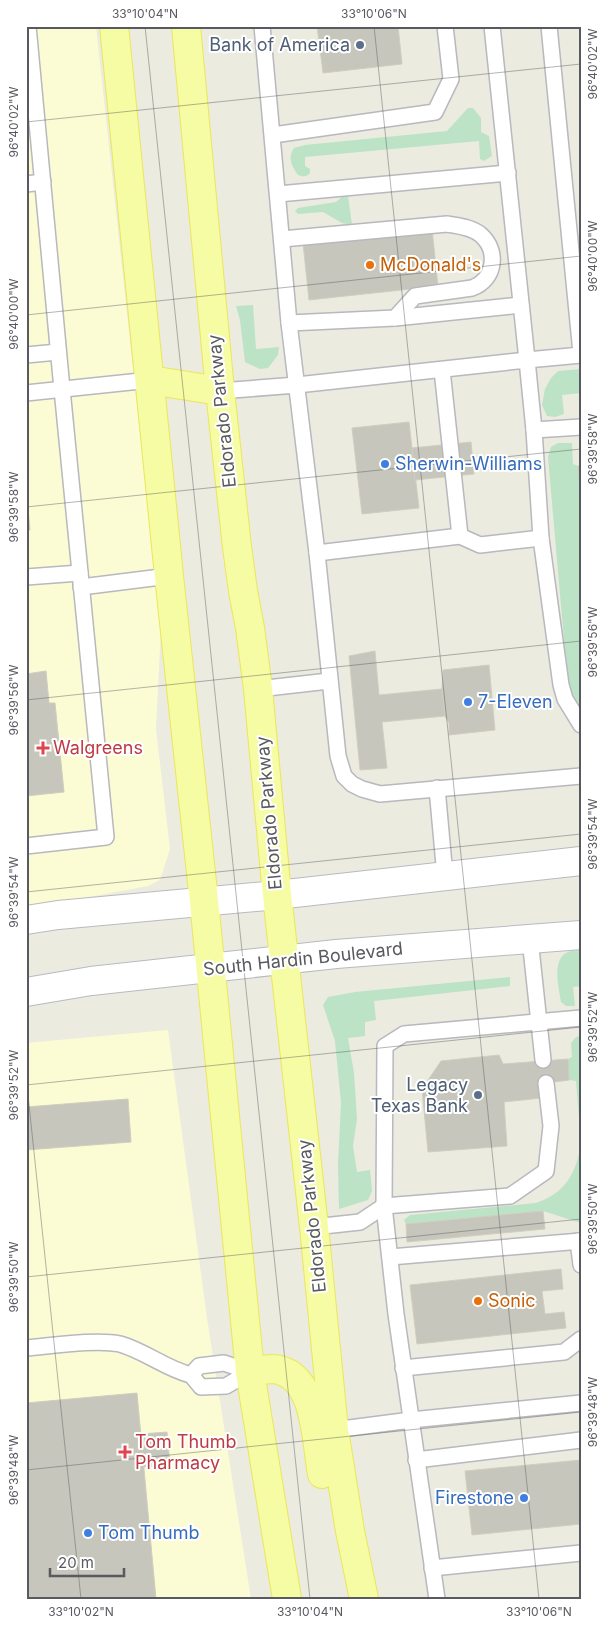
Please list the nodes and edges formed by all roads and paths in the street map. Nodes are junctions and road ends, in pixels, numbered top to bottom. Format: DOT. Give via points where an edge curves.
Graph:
graph roads {
  1 [pos="28,26"];
  2 [pos="114,26"];
  3 [pos="186,26"];
  4 [pos="262,26"];
  5 [pos="445,26"];
  6 [pos="492,26"];
  7 [pos="549,26"];
  8 [pos="273,135"];
  9 [pos="508,173"];
  10 [pos="43,182"];
  11 [pos="26,184"];
  12 [pos="278,194"];
  13 [pos="282,239"];
  14 [pos="521,305"];
  15 [pos="395,318"];
  16 [pos="289,323"];
  17 [pos="58,352"];
  18 [pos="581,354"];
  19 [pos="26,356"];
  20 [pos="528,360"];
  21 [pos="442,370"];
  22 [pos="150,380"];
  23 [pos="297,386"];
  24 [pos="62,389"];
  25 [pos="220,391"];
  26 [pos="26,393"];
  27 [pos="581,427"];
  28 [pos="534,430"];
  29 [pos="460,536"];
  30 [pos="541,538"];
  31 [pos="317,553"];
  32 [pos="169,576"];
  33 [pos="26,577"];
  34 [pos="80,580"];
  35 [pos="329,681"];
  36 [pos="258,689"];
  37 [pos="581,725"];
  38 [pos="581,776"];
  39 [pos="436,788"];
  40 [pos="26,846"];
  41 [pos="581,861"];
  42 [pos="445,876"];
  43 [pos="277,895"];
  44 [pos="204,901"];
  45 [pos="26,920"];
  46 [pos="581,935"];
  47 [pos="530,939"];
  48 [pos="284,960"];
  49 [pos="210,968"];
  50 [pos="26,992"];
  51 [pos="581,1018"];
  52 [pos="540,1021"];
  53 [pos="543,1060"];
  54 [pos="546,1083"];
  55 [pos="384,1206"];
  56 [pos="314,1227"];
  57 [pos="580,1241"];
  58 [pos="390,1257"];
  59 [pos="581,1265"];
  60 [pos="581,1338"];
  61 [pos="26,1348"];
  62 [pos="403,1368"];
  63 [pos="250,1372"];
  64 [pos="191,1375"];
  65 [pos="581,1403"];
  66 [pos="410,1420"];
  67 [pos="334,1430"];
  68 [pos="581,1440"];
  69 [pos="416,1460"];
  70 [pos="350,1531"];
  71 [pos="581,1554"];
  72 [pos="432,1568"];
  73 [pos="288,1599"];
  74 [pos="364,1599"];
  75 [pos="437,1599"];
  1 -- 10 [label="lane"];
  2 -- 22 [label="main road"];
  3 -- 25 [label="main road, Eldorado Parkway"];
  4 -- 8 [label="lane"];
  5 -- 8 [label="lane" via="451,79 435,112"];
  6 -- 9 [label="lane"];
  7 -- 18 [label="lane"];
  8 -- 12 [label="lane"];
  9 -- 12 [label="lane"];
  9 -- 14 [label="lane"];
  10 -- 11 [label="lane"];
  10 -- 17 [label="lane"];
  12 -- 13 [label="lane"];
  13 -- 15 [label="lane" via="447,224 480,234 490,249 492,266 490,274 479,286 415,296"];
  13 -- 16 [label="lane"];
  14 -- 15 [label="lane"];
  14 -- 20 [label="lane"];
  15 -- 16 [label="lane"];
  16 -- 23 [label="lane"];
  17 -- 19 [label="lane"];
  17 -- 24 [label="lane"];
  18 -- 20 [label="lane"];
  20 -- 21 [label="lane"];
  20 -- 28 [label="lane"];
  21 -- 23 [label="lane"];
  21 -- 29 [label="lane"];
  22 -- 24 [label="lane"];
  22 -- 25 [label="main road"];
  22 -- 32 [label="main road"];
  23 -- 25 [label="lane"];
  23 -- 31 [label="lane"];
  24 -- 26 [label="lane"];
  24 -- 34 [label="lane"];
  25 -- 36 [label="main road, Eldorado Parkway" via="237,547"];
  27 -- 28 [label="lane"];
  28 -- 30 [label="lane"];
  29 -- 30 [label="lane" via="480,545"];
  29 -- 31 [label="lane"];
  30 -- 37 [label="lane" via="561,685 565,699"];
  31 -- 35 [label="lane"];
  32 -- 34 [label="lane"];
  32 -- 44 [label="main road"];
  33 -- 34 [label="lane"];
  34 -- 40 [label="lane" via="106,837"];
  35 -- 36 [label="lane"];
  35 -- 39 [label="lane" via="340,762 344,776 352,784 380,794"];
  36 -- 43 [label="main road, Eldorado Parkway"];
  38 -- 39 [label="lane"];
  39 -- 42 [label="lane"];
  41 -- 42 [label="main road"];
  42 -- 43 [label="main road"];
  43 -- 44 [label="main road"];
  43 -- 48 [label="main road, Eldorado Parkway"];
  44 -- 45 [label="main road"];
  44 -- 49 [label="main road"];
  46 -- 47 [label="main road, South Hardin Boulevard"];
  47 -- 48 [label="main road, South Hardin Boulevard"];
  47 -- 52 [label="lane"];
  48 -- 49 [label="main road, South Hardin Boulevard"];
  48 -- 56 [label="main road, Eldorado Parkway"];
  49 -- 50 [label="main road, South Hardin Boulevard"];
  49 -- 63 [label="main road"];
  51 -- 52 [label="lane"];
  52 -- 53 [label="lane"];
  52 -- 55 [label="lane" via="404,1034 385,1046"];
  54 -- 55 [label="lane" via="551,1126 546,1171 510,1196"];
  55 -- 56 [label="lane" via="360,1222"];
  55 -- 58 [label="lane"];
  56 -- 67 [label="main road, Eldorado Parkway"];
  57 -- 58 [label="lane"];
  57 -- 59 [label="lane"];
  58 -- 62 [label="lane"];
  60 -- 62 [label="lane" via="564,1352"];
  61 -- 64 [label="lane" via="120,1344"];
  62 -- 66 [label="lane"];
  63 -- 64 [label="lane" via="224,1363 199,1366"];
  63 -- 64 [label="lane" via="226,1386 201,1387"];
  63 -- 70 [label="main road" via="282,1371 305,1391 324,1482"];
  63 -- 73 [label="main road"];
  65 -- 66 [label="lane"];
  66 -- 67 [label="lane"];
  66 -- 69 [label="lane"];
  67 -- 70 [label="main road, Eldorado Parkway"];
  68 -- 69 [label="lane"];
  69 -- 72 [label="lane"];
  70 -- 74 [label="main road, Eldorado Parkway"];
  71 -- 72 [label="lane"];
  72 -- 75 [label="lane"];
}
